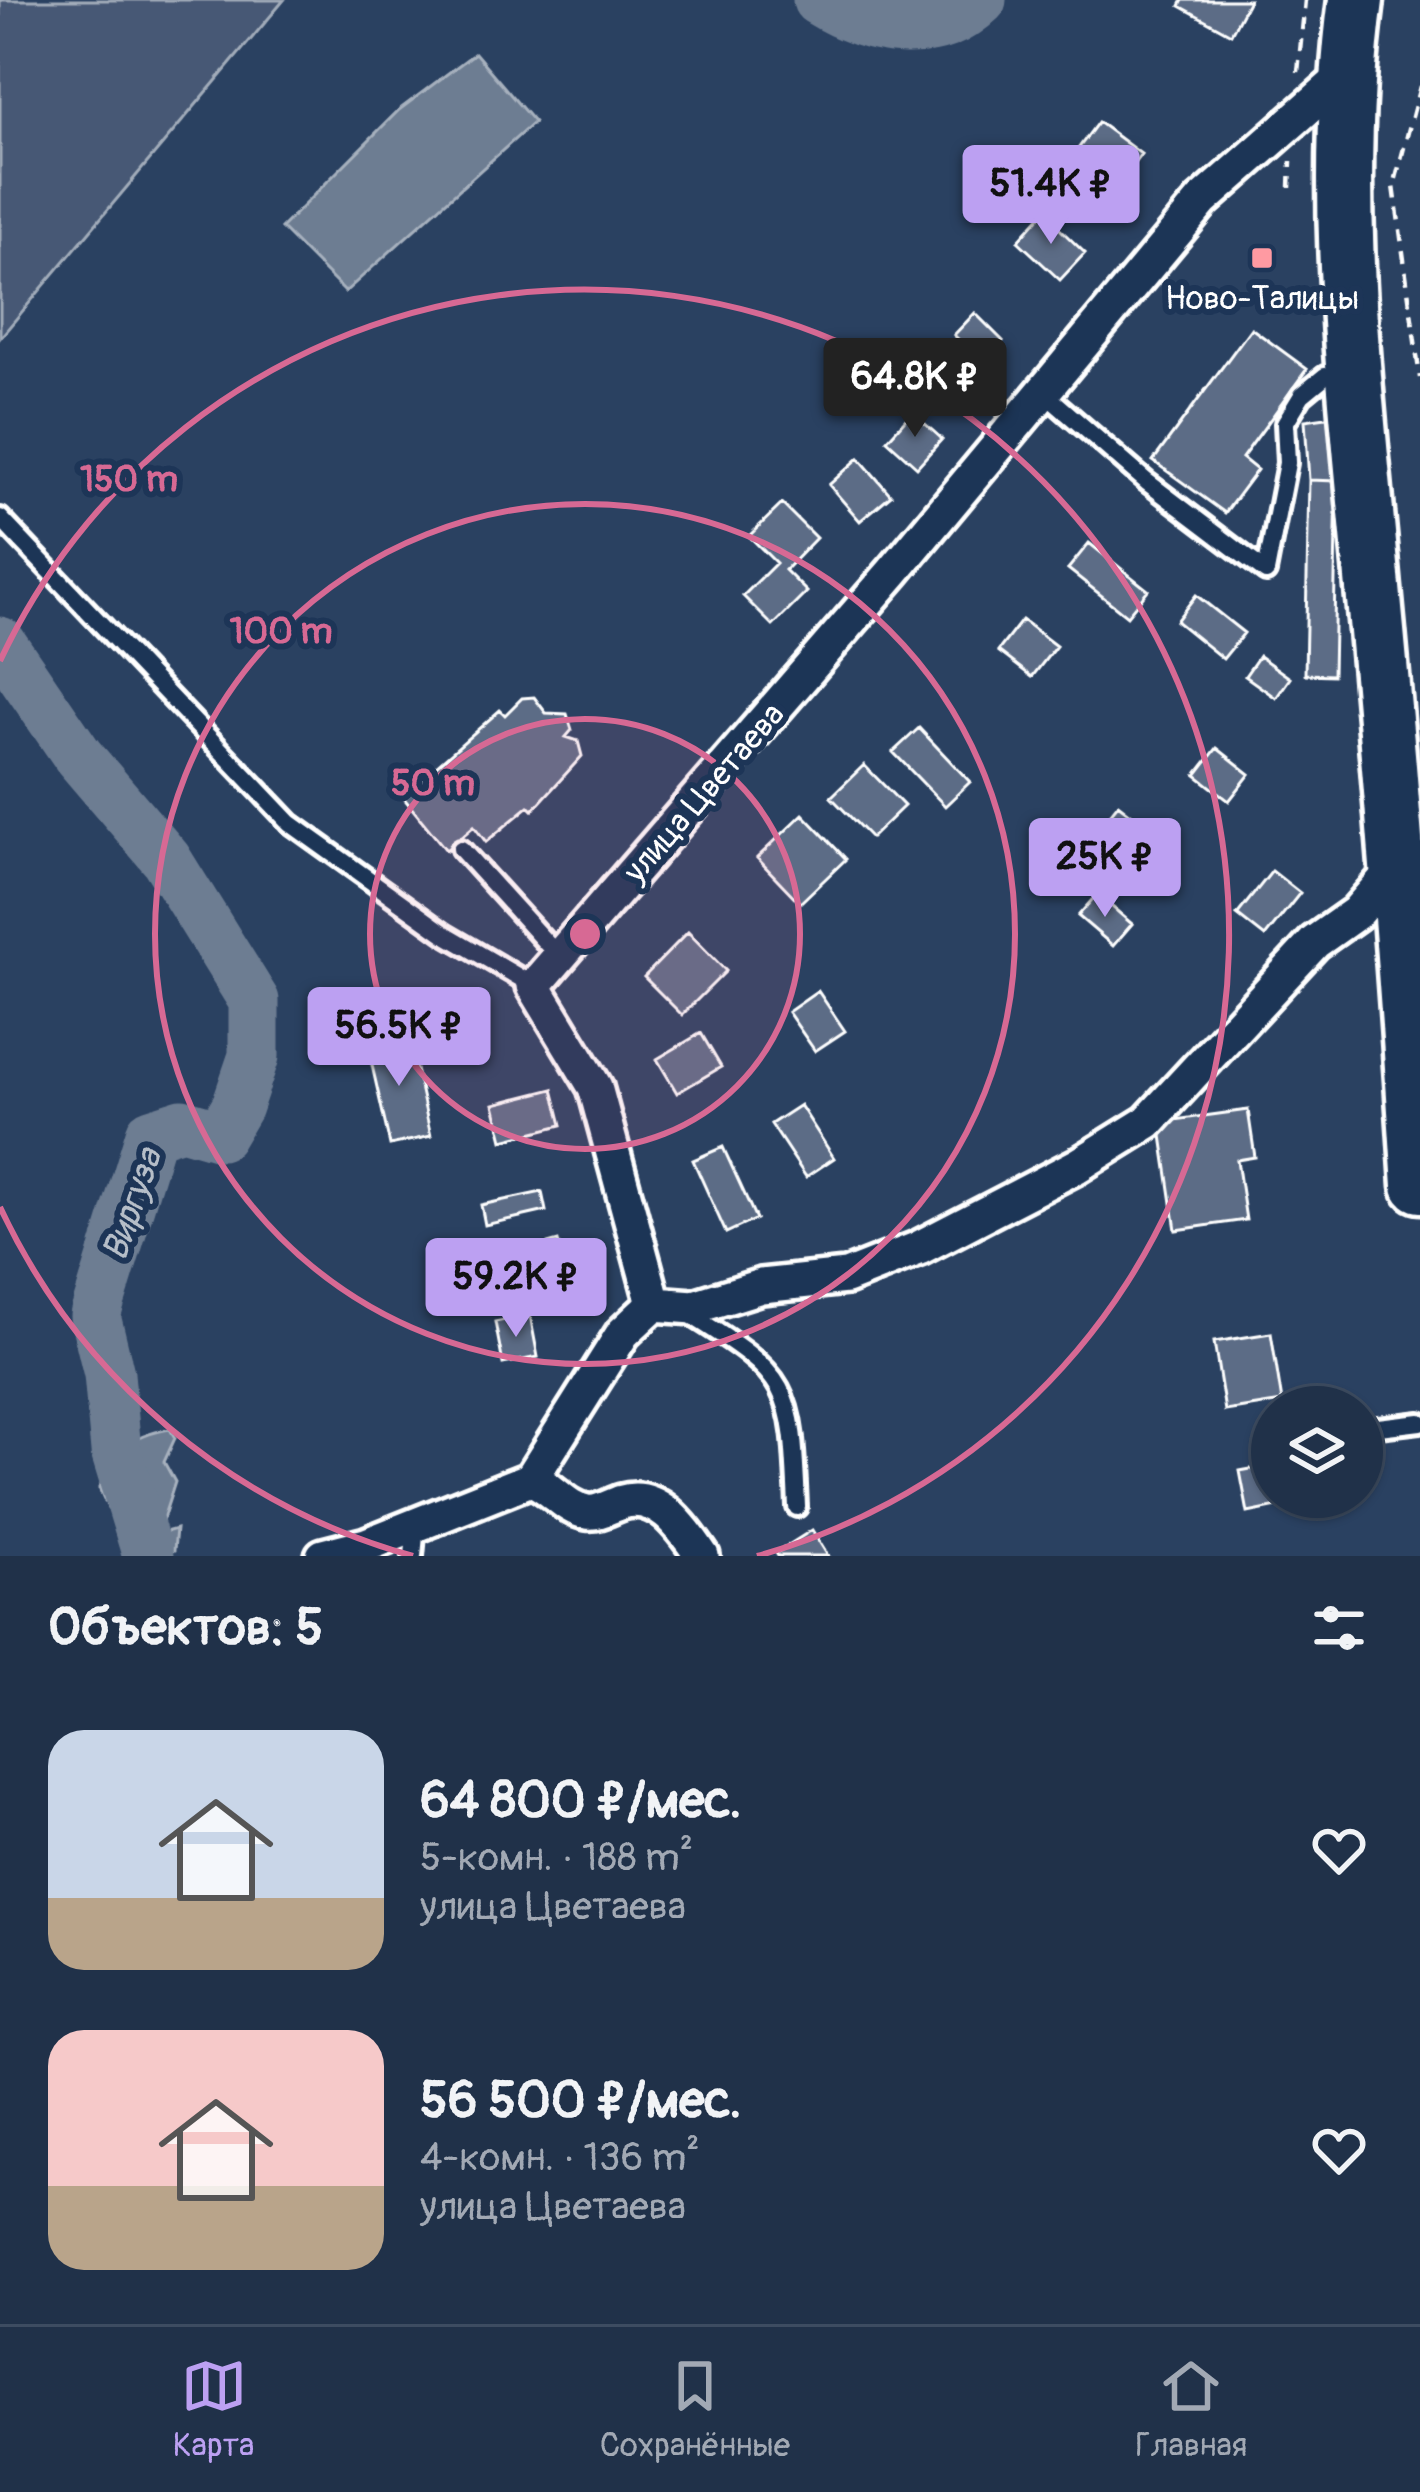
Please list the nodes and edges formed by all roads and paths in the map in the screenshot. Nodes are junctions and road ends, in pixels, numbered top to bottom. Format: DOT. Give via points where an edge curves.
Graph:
graph roads {
  1 [pos="1356,0"];
  2 [pos="1346,74"];
  3 [pos="1420,86"];
  4 [pos="1354,375"];
  5 [pos="1420,378"];
  6 [pos="1043,392"];
  7 [pos="0,518"];
  8 [pos="461,849"];
  9 [pos="1409,862"];
  10 [pos="559,957"];
  11 [pos="534,986"];
  12 [pos="1418,1117"];
  13 [pos="1420,1185"];
  14 [pos="665,1304"];
  15 [pos="1420,1422"];
  16 [pos="1383,1427"];
  17 [pos="531,1479"];
  18 [pos="797,1507"];
  19 [pos="414,1541"];
  20 [pos="323,1556"];
  21 [pos="702,1556"];
  1 -- 2 [label="main road"];
  2 -- 4 [label="main road"];
  2 -- 6 [label="street, улица Цветаева" via="1202,201"];
  3 -- 5 [label="path" via="1394,186"];
  4 -- 6 [label="lane" via="1325,376 1285,422 1287,463 1265,572"];
  4 -- 9 [label="main road"];
  6 -- 10 [label="street, улица Цветаева"];
  7 -- 11 [label="lane" via="290,823"];
  8 -- 10 [label="lane"];
  9 -- 12 [label="main road"];
  9 -- 14 [label="street" via="1315,942 1148,1122 1077,1166 846,1277 761,1286 694,1307"];
  10 -- 11 [label="street, улица Цветаева"];
  11 -- 14 [label="street" via="595,1087"];
  12 -- 13 [label="main road"];
  14 -- 17 [label="street" via="623,1333"];
  14 -- 18 [label="lane" via="739,1346 790,1402"];
  15 -- 16 [label="lane"];
  17 -- 19 [label="street"];
  17 -- 21 [label="street" via="592,1513 629,1500 656,1504"];
  19 -- 20 [label="street"];
}
